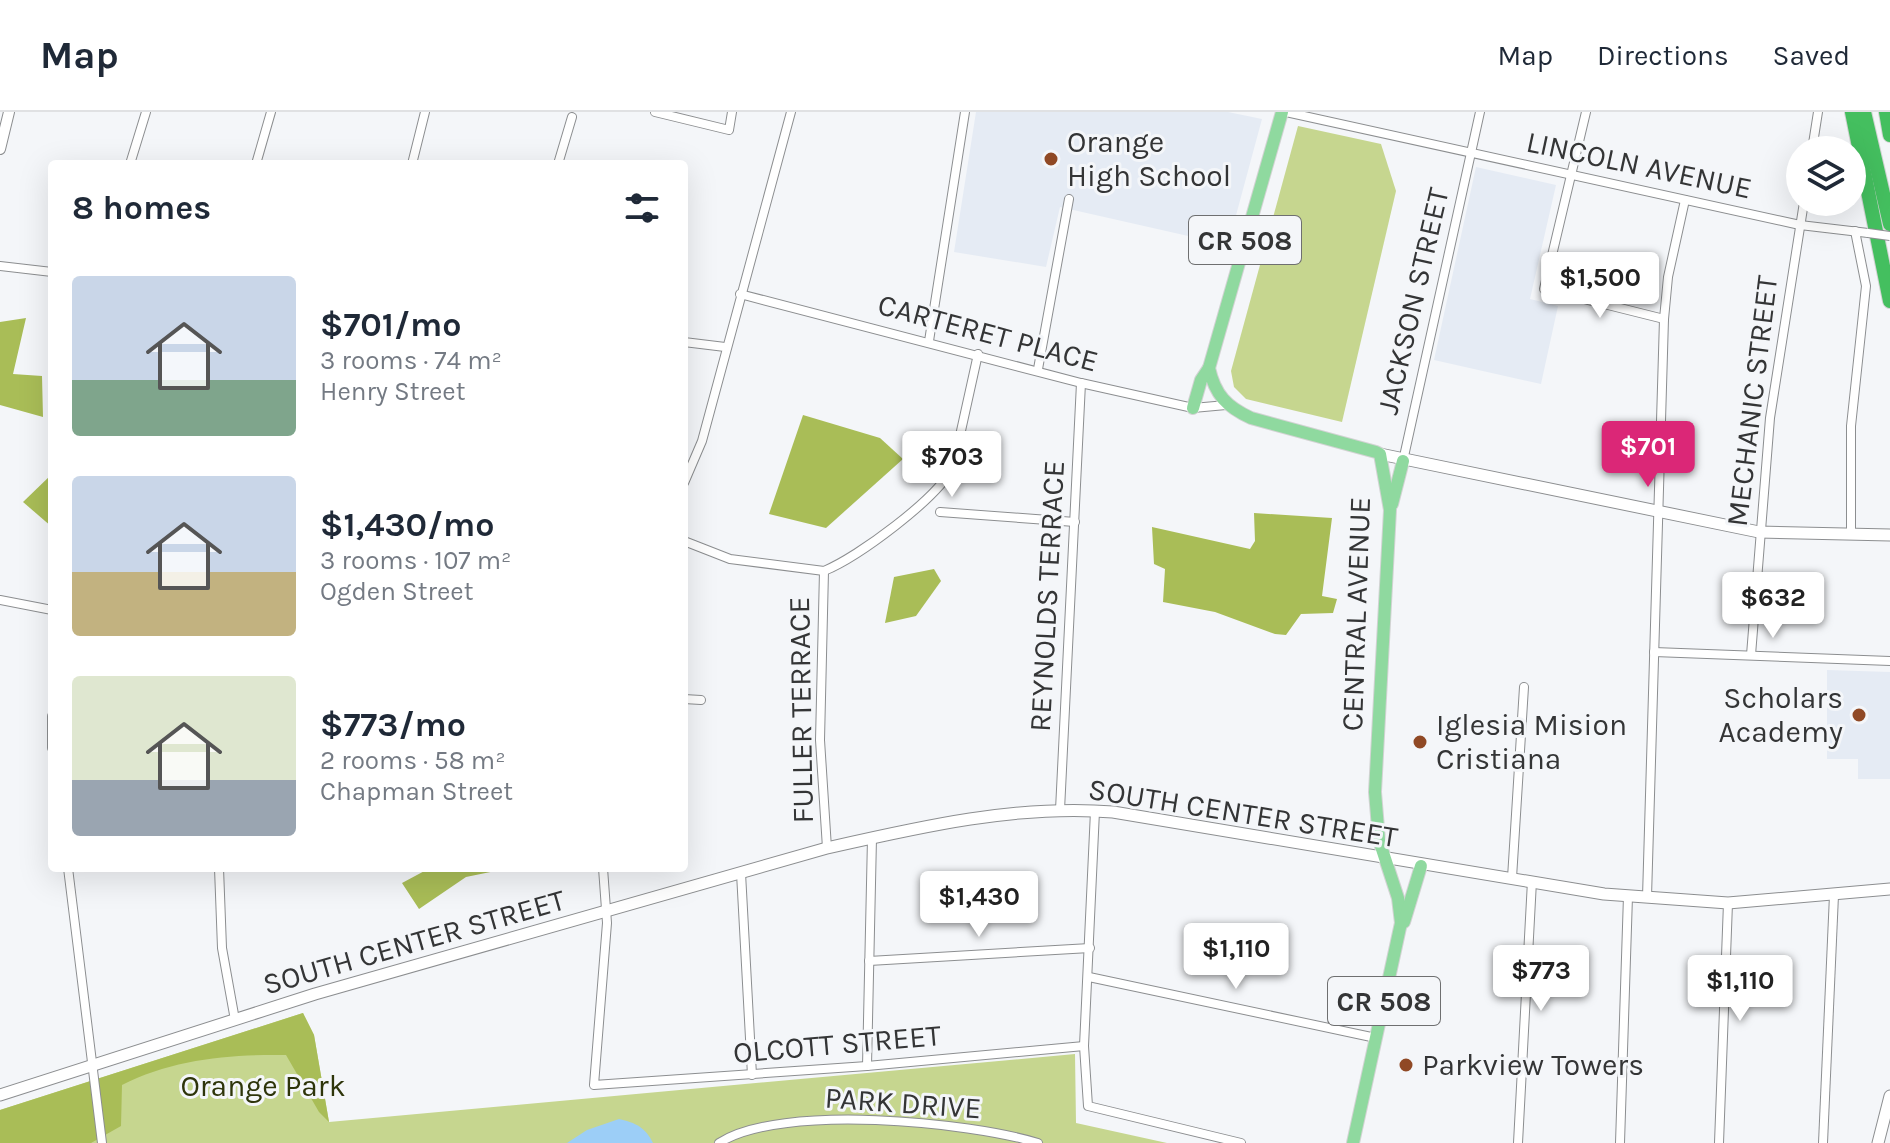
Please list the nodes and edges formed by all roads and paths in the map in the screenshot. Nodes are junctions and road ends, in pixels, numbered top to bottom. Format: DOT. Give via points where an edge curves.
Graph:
graph roads {
  1 [pos="9,112"];
  2 [pos="146,112"];
  3 [pos="271,112"];
  4 [pos="425,112"];
  5 [pos="655,112"];
  6 [pos="732,112"];
  7 [pos="791,112"];
  8 [pos="965,112"];
  9 [pos="1284,112"];
  10 [pos="1480,112"];
  11 [pos="1586,112"];
  12 [pos="1818,112"];
  13 [pos="1852,112"];
  14 [pos="1864,112"];
  15 [pos="1886,112"];
  16 [pos="572,117"];
  17 [pos="1890,135"];
  18 [pos="1814,136"];
  19 [pos="0,149"];
  20 [pos="1471,153"];
  21 [pos="131,160"];
  22 [pos="257,160"];
  23 [pos="413,160"];
  24 [pos="559,160"];
  25 [pos="1572,175"];
  26 [pos="1069,199"];
  27 [pos="1685,200"];
  28 [pos="1802,216"];
  29 [pos="1890,224"];
  30 [pos="1800,225"];
  31 [pos="1855,231"];
  32 [pos="1890,236"];
  33 [pos="0,266"];
  34 [pos="48,272"];
  35 [pos="740,294"];
  36 [pos="1890,301"];
  37 [pos="1664,319"];
  38 [pos="929,341"];
  39 [pos="688,342"];
  40 [pos="725,347"];
  41 [pos="978,354"];
  42 [pos="1209,368"];
  43 [pos="1038,369"];
  44 [pos="1081,383"];
  45 [pos="1226,405"];
  46 [pos="1193,408"];
  47 [pos="1380,454"];
  48 [pos="1403,461"];
  49 [pos="688,474"];
  50 [pos="1658,509"];
  51 [pos="1390,510"];
  52 [pos="940,512"];
  53 [pos="1075,522"];
  54 [pos="1759,532"];
  55 [pos="1851,534"];
  56 [pos="1890,535"];
  57 [pos="688,543"];
  58 [pos="824,571"];
  59 [pos="0,600"];
  60 [pos="48,609"];
  61 [pos="1654,652"];
  62 [pos="1751,655"];
  63 [pos="1890,661"];
  64 [pos="1524,687"];
  65 [pos="688,699"];
  66 [pos="701,700"];
  67 [pos="1060,810"];
  68 [pos="1095,811"];
  69 [pos="872,838"];
  70 [pos="827,848"];
  71 [pos="1385,860"];
  72 [pos="1421,866"];
  73 [pos="69,872"];
  74 [pos="219,872"];
  75 [pos="603,872"];
  76 [pos="741,873"];
  77 [pos="1512,878"];
  78 [pos="1532,881"];
  79 [pos="1890,889"];
  80 [pos="1834,895"];
  81 [pos="1628,896"];
  82 [pos="1647,897"];
  83 [pos="1728,903"];
  84 [pos="606,911"];
  85 [pos="1090,948"];
  86 [pos="1397,948"];
  87 [pos="869,961"];
  88 [pos="1089,977"];
  89 [pos="235,1020"];
  90 [pos="1376,1038"];
  91 [pos="1084,1046"];
  92 [pos="95,1064"];
  93 [pos="867,1066"];
  94 [pos="752,1075"];
  95 [pos="0,1095"];
  96 [pos="1890,1096"];
  97 [pos="101,1143"];
  98 [pos="719,1143"];
  99 [pos="1038,1143"];
  100 [pos="1241,1143"];
  101 [pos="1353,1143"];
  102 [pos="1518,1143"];
  103 [pos="1620,1143"];
  104 [pos="1719,1143"];
  105 [pos="1823,1143"];
  106 [pos="1878,1143"];
  1 -- 19 [label="street"];
  2 -- 21 [label="street"];
  3 -- 22 [label="street"];
  4 -- 23 [label="street"];
  5 -- 6 [label="street" via="729,130"];
  7 -- 35 [label="street"];
  8 -- 38 [label="street"];
  9 -- 20 [label="street, LINCOLN AVENUE"];
  9 -- 42 [label="main road, CR 508"];
  10 -- 20 [label="street, JACKSON STREET"];
  11 -- 25 [label="street"];
  12 -- 18 [label="street"];
  13 -- 36 [label="highway"];
  14 -- 29 [label="highway"];
  15 -- 17 [label="highway"];
  16 -- 24 [label="street"];
  20 -- 25 [label="street, LINCOLN AVENUE"];
  20 -- 48 [label="street, JACKSON STREET"];
  25 -- 27 [label="street, LINCOLN AVENUE"];
  25 -- 37 [label="street" via="1544,289"];
  26 -- 43 [label="street"];
  27 -- 30 [label="street, LINCOLN AVENUE"];
  27 -- 37 [label="street"];
  28 -- 30 [label="street, MECHANIC STREET"];
  30 -- 31 [label="street, LINCOLN AVENUE"];
  30 -- 54 [label="street, MECHANIC STREET" via="1770,418"];
  31 -- 32 [label="street, LINCOLN AVENUE, bridge"];
  31 -- 55 [label="street" via="1866,286 1851,426"];
  33 -- 34 [label="street"];
  35 -- 38 [label="street, CARTERET PLACE"];
  35 -- 40 [label="street"];
  37 -- 50 [label="street"];
  38 -- 41 [label="street, CARTERET PLACE"];
  39 -- 40 [label="street"];
  40 -- 49 [label="street" via="702,441"];
  41 -- 43 [label="street, CARTERET PLACE"];
  41 -- 58 [label="street" via="946,482"];
  42 -- 45 [label="main road"];
  42 -- 46 [label="main road"];
  43 -- 44 [label="street, CARTERET PLACE"];
  44 -- 46 [label="street, CARTERET PLACE"];
  44 -- 53 [label="street, REYNOLDS TERRACE"];
  45 -- 46 [label="street, CARTERET PLACE"];
  45 -- 47 [label="main road, CENTRAL AVENUE" via="1251,418"];
  47 -- 48 [label="main road"];
  47 -- 51 [label="main road, CENTRAL AVENUE / CR 508"];
  48 -- 50 [label="main road"];
  48 -- 51 [label="main road"];
  50 -- 54 [label="main road"];
  50 -- 61 [label="street"];
  51 -- 71 [label="main road, CENTRAL AVENUE / CR 508" via="1375,792"];
  52 -- 53 [label="street"];
  53 -- 67 [label="street, REYNOLDS TERRACE"];
  54 -- 55 [label="main road"];
  54 -- 62 [label="street, MECHANIC STREET"];
  55 -- 56 [label="main road"];
  57 -- 58 [label="street, FULLER TERRACE" via="730,559"];
  58 -- 70 [label="street, FULLER TERRACE" via="820,740"];
  59 -- 60 [label="street"];
  61 -- 62 [label="street"];
  61 -- 82 [label="street"];
  62 -- 63 [label="street"];
  64 -- 77 [label="street"];
  65 -- 66 [label="street"];
  67 -- 68 [label="main road, SOUTH CENTER STREET"];
  67 -- 69 [label="main road, SOUTH CENTER STREET"];
  68 -- 71 [label="main road, SOUTH CENTER STREET"];
  68 -- 85 [label="street"];
  69 -- 70 [label="main road, SOUTH CENTER STREET"];
  69 -- 87 [label="street"];
  70 -- 76 [label="main road, SOUTH CENTER STREET"];
  71 -- 72 [label="main road, SOUTH CENTER STREET"];
  71 -- 86 [label="main road, CENTRAL AVENUE / CR 508" via="1400,909"];
  72 -- 77 [label="main road, SOUTH CENTER STREET"];
  72 -- 86 [label="main road"];
  73 -- 92 [label="street"];
  74 -- 89 [label="street" via="222,948"];
  75 -- 84 [label="street"];
  76 -- 84 [label="main road, SOUTH CENTER STREET"];
  76 -- 94 [label="street"];
  77 -- 78 [label="main road, SOUTH CENTER STREET"];
  78 -- 81 [label="main road, SOUTH CENTER STREET"];
  78 -- 102 [label="street"];
  79 -- 80 [label="main road, SOUTH CENTER STREET"];
  80 -- 83 [label="main road, SOUTH CENTER STREET"];
  80 -- 105 [label="street"];
  81 -- 82 [label="main road, SOUTH CENTER STREET"];
  81 -- 103 [label="street"];
  82 -- 83 [label="main road, SOUTH CENTER STREET"];
  83 -- 104 [label="street"];
  84 -- 89 [label="main road, SOUTH CENTER STREET"];
  84 -- 94 [label="street, OLCOTT STREET" via="594,1085"];
  85 -- 87 [label="street"];
  85 -- 88 [label="street"];
  86 -- 90 [label="main road, CENTRAL AVENUE / CR 508"];
  87 -- 93 [label="street"];
  88 -- 90 [label="street"];
  88 -- 91 [label="street"];
  89 -- 92 [label="main road, SOUTH CENTER STREET"];
  90 -- 101 [label="main road, CENTRAL AVENUE / CR 508"];
  91 -- 93 [label="street, OLCOTT STREET"];
  91 -- 100 [label="street" via="1088,1106"];
  92 -- 95 [label="main road, SOUTH CENTER STREET"];
  92 -- 97 [label="street"];
  93 -- 94 [label="street, OLCOTT STREET"];
  96 -- 106 [label="main road"];
  98 -- 99 [label="street, PARK DRIVE" via="810,1121 864,1119 946,1125"];
}
